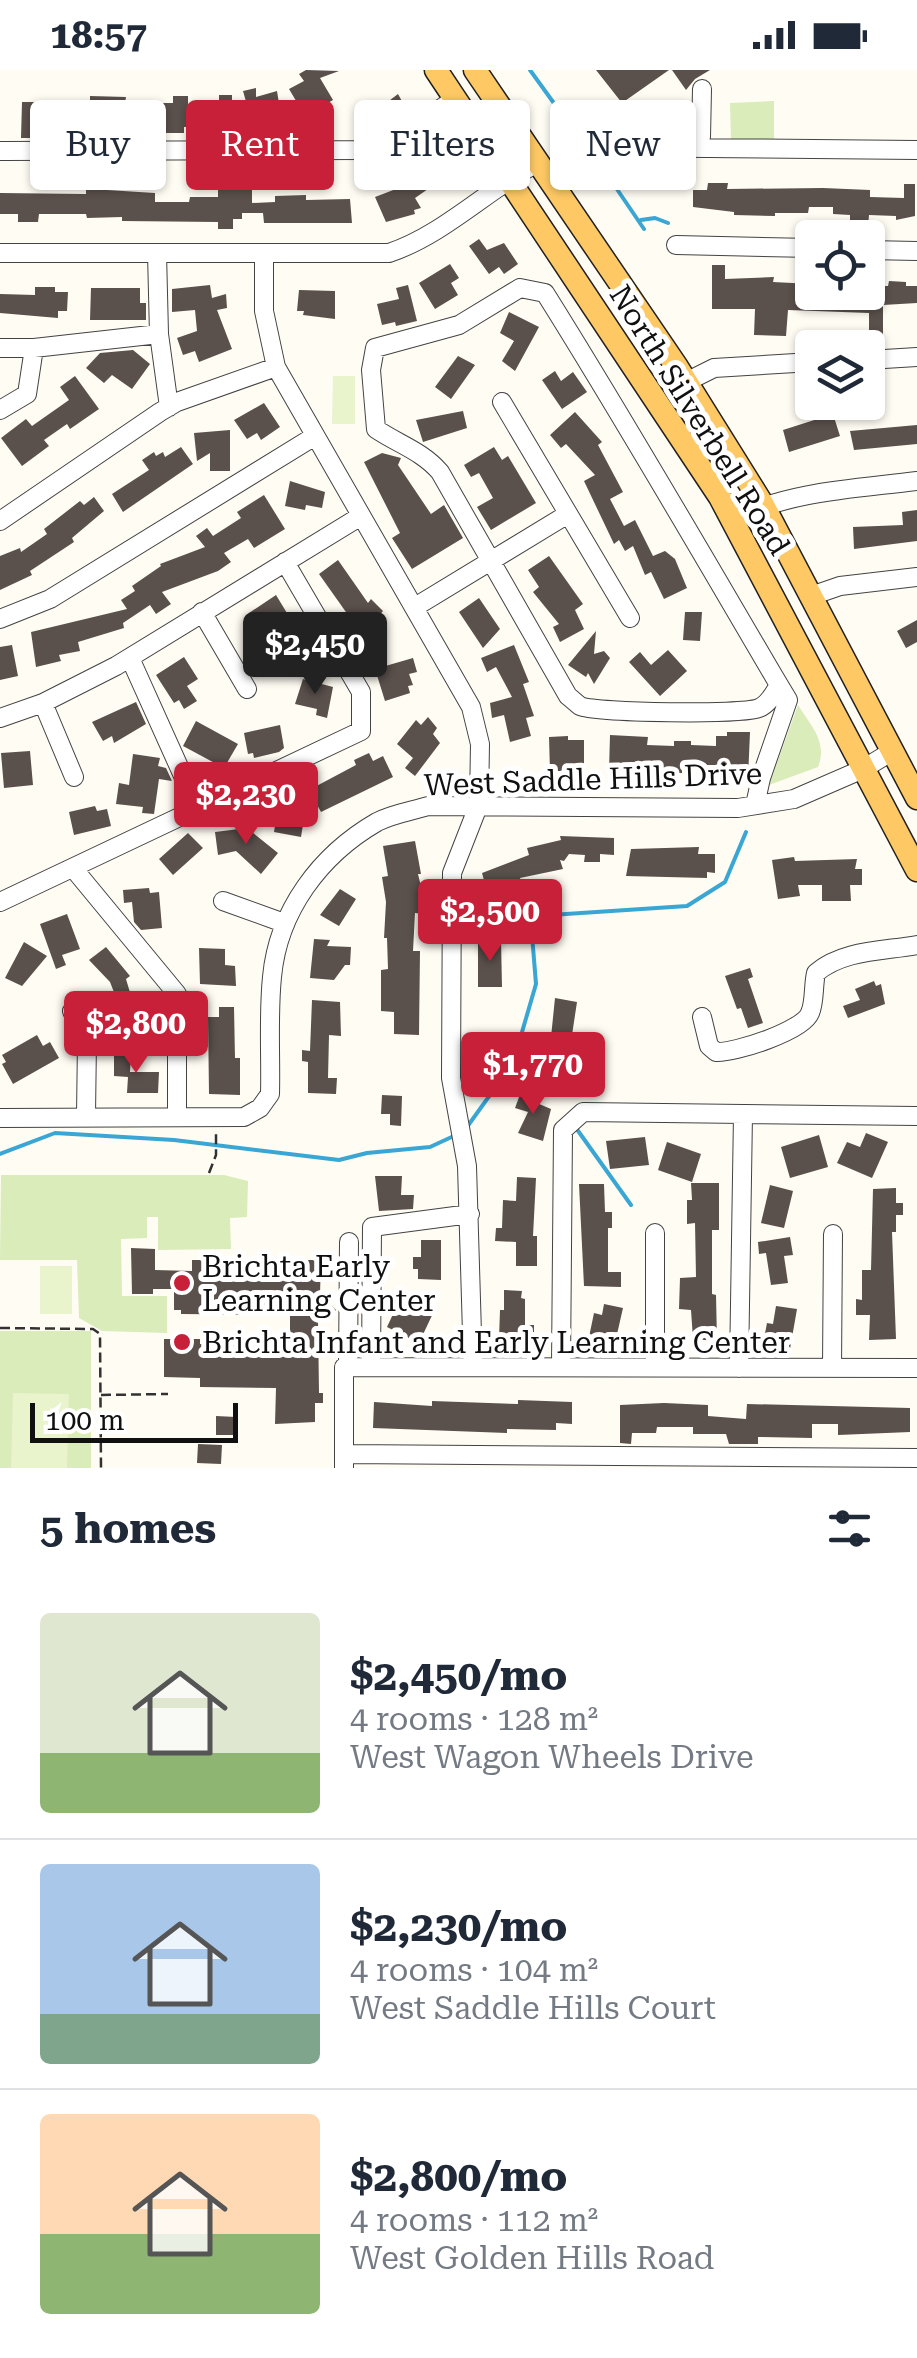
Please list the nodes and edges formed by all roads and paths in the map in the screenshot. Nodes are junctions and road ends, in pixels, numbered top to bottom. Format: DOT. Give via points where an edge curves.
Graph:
graph roads {
  1 [pos="436,70"];
  2 [pos="475,70"];
  3 [pos="702,90"];
  4 [pos="455,100"];
  5 [pos="701,137"];
  6 [pos="354,150"];
  7 [pos="917,150"];
  8 [pos="0,151"];
  9 [pos="542,170"];
  10 [pos="530,173"];
  11 [pos="491,190"];
  12 [pos="514,190"];
  13 [pos="676,246"];
  14 [pos="795,248"];
  15 [pos="885,250"];
  16 [pos="917,250"];
  17 [pos="0,253"];
  18 [pos="157,253"];
  19 [pos="264,253"];
  20 [pos="159,334"];
  21 [pos="0,348"];
  22 [pos="34,348"];
  23 [pos="917,357"];
  24 [pos="885,359"];
  25 [pos="795,363"];
  26 [pos="276,366"];
  27 [pos="686,382"];
  28 [pos="502,402"];
  29 [pos="169,407"];
  30 [pos="0,410"];
  31 [pos="316,436"];
  32 [pos="917,481"];
  33 [pos="763,505"];
  34 [pos="568,514"];
  35 [pos="361,516"];
  36 [pos="733,520"];
  37 [pos="0,521"];
  38 [pos="284,562"];
  39 [pos="489,562"];
  40 [pos="917,577"];
  41 [pos="810,596"];
  42 [pos="415,606"];
  43 [pos="202,612"];
  44 [pos="630,618"];
  45 [pos="0,619"];
  46 [pos="130,658"];
  47 [pos="780,685"];
  48 [pos="247,689"];
  49 [pos="43,703"];
  50 [pos="0,718"];
  51 [pos="892,752"];
  52 [pos="863,770"];
  53 [pos="74,777"];
  54 [pos="917,798"];
  55 [pos="479,804"];
  56 [pos="755,805"];
  57 [pos="198,808"];
  58 [pos="73,868"];
  59 [pos="917,870"];
  60 [pos="222,901"];
  61 [pos="0,902"];
  62 [pos="284,923"];
  63 [pos="917,945"];
  64 [pos="72,1011"];
  65 [pos="702,1017"];
  66 [pos="743,1114"];
  67 [pos="86,1115"];
  68 [pos="178,1116"];
  69 [pos="917,1116"];
  70 [pos="0,1118"];
  71 [pos="216,1136"];
  72 [pos="208,1173"];
  73 [pos="470,1214"];
  74 [pos="655,1233"];
  75 [pos="832,1234"];
  76 [pos="349,1242"];
  77 [pos="0,1328"];
  78 [pos="348,1367"];
  79 [pos="371,1367"];
  80 [pos="473,1367"];
  81 [pos="560,1367"];
  82 [pos="655,1367"];
  83 [pos="739,1368"];
  84 [pos="832,1368"];
  85 [pos="917,1368"];
  86 [pos="168,1394"];
  87 [pos="101,1395"];
  88 [pos="917,1458"];
  89 [pos="344,1461"];
  90 [pos="101,1468"];
  1 -- 4 [label="main road, North Silverbell Road"];
  2 -- 9 [label="main road, North Silverbell Road"];
  3 -- 5 [label="street"];
  6 -- 8 [label="street"];
  7 -- 9 [label="street" via="594,147"];
  9 -- 10 [label="street"];
  9 -- 27 [label="main road, North Silverbell Road"];
  11 -- 19 [label="street" via="416,244 389,253"];
  12 -- 36 [label="main road, North Silverbell Road"];
  13 -- 14 [label="street"];
  15 -- 16 [label="street"];
  17 -- 18 [label="street"];
  18 -- 19 [label="street"];
  18 -- 20 [label="street"];
  19 -- 26 [label="street" via="264,312"];
  20 -- 22 [label="street"];
  20 -- 29 [label="street"];
  21 -- 22 [label="street"];
  22 -- 30 [label="street" via="26,394"];
  23 -- 24 [label="street"];
  25 -- 27 [label="street" via="714,368"];
  26 -- 29 [label="street"];
  26 -- 31 [label="street"];
  27 -- 33 [label="main road, North Silverbell Road"];
  28 -- 34 [label="street"];
  29 -- 37 [label="street"];
  31 -- 35 [label="street"];
  31 -- 45 [label="street" via="50,599"];
  32 -- 33 [label="street"];
  33 -- 36 [label="street"];
  33 -- 41 [label="main road, North Silverbell Road"];
  34 -- 39 [label="street"];
  34 -- 44 [label="street"];
  35 -- 38 [label="street"];
  35 -- 42 [label="street"];
  36 -- 52 [label="main road, North Silverbell Road"];
  38 -- 43 [label="street"];
  38 -- 57 [label="street" via="361,692 361,731"];
  39 -- 42 [label="street"];
  39 -- 47 [label="street" via="553,673 581,706 758,709"];
  39 -- 47 [label="street" via="426,455 376,429 371,370 375,348 458,325 520,288 545,294"];
  40 -- 41 [label="street"];
  41 -- 51 [label="main road, North Silverbell Road"];
  42 -- 55 [label="street" via="471,707 480,744"];
  43 -- 46 [label="street"];
  43 -- 48 [label="street"];
  46 -- 49 [label="street"];
  46 -- 57 [label="street"];
  47 -- 56 [label="street" via="788,700"];
  49 -- 50 [label="street"];
  49 -- 53 [label="street"];
  51 -- 52 [label="street, West Saddle Hills Drive"];
  51 -- 54 [label="main road, North Silverbell Road"];
  52 -- 56 [label="street, West Saddle Hills Drive" via="794,799"];
  52 -- 59 [label="main road, North Silverbell Road"];
  55 -- 56 [label="street, West Saddle Hills Drive"];
  55 -- 62 [label="street, West Saddle Hills Drive" via="428,806 380,820 341,846 308,881"];
  55 -- 73 [label="street" via="452,873 451,1078 459,1186"];
  57 -- 58 [label="street"];
  58 -- 61 [label="street"];
  58 -- 68 [label="street" via="178,994"];
  60 -- 62 [label="street"];
  62 -- 68 [label="street, West Saddle Hills Drive" via="272,976 270,1094 244,1117"];
  63 -- 65 [label="street" via="826,965 816,974 804,1023 738,1049 716,1052 709,1046"];
  64 -- 67 [label="street" via="87,1041"];
  66 -- 69 [label="street"];
  66 -- 81 [label="street" via="583,1112 563,1130"];
  66 -- 83 [label="street"];
  67 -- 68 [label="street"];
  67 -- 70 [label="street"];
  71 -- 72 [label="path"];
  73 -- 79 [label="street" via="372,1227"];
  73 -- 80 [label="street"];
  74 -- 82 [label="street"];
  75 -- 84 [label="street"];
  76 -- 78 [label="street"];
  77 -- 87 [label="path" via="93,1329 100,1334"];
  78 -- 79 [label="street"];
  78 -- 89 [label="street"];
  79 -- 80 [label="street"];
  80 -- 81 [label="street"];
  81 -- 82 [label="street"];
  82 -- 83 [label="street"];
  83 -- 84 [label="street"];
  84 -- 85 [label="street"];
  86 -- 87 [label="path"];
  87 -- 90 [label="path"];
  88 -- 89 [label="street"];
}
